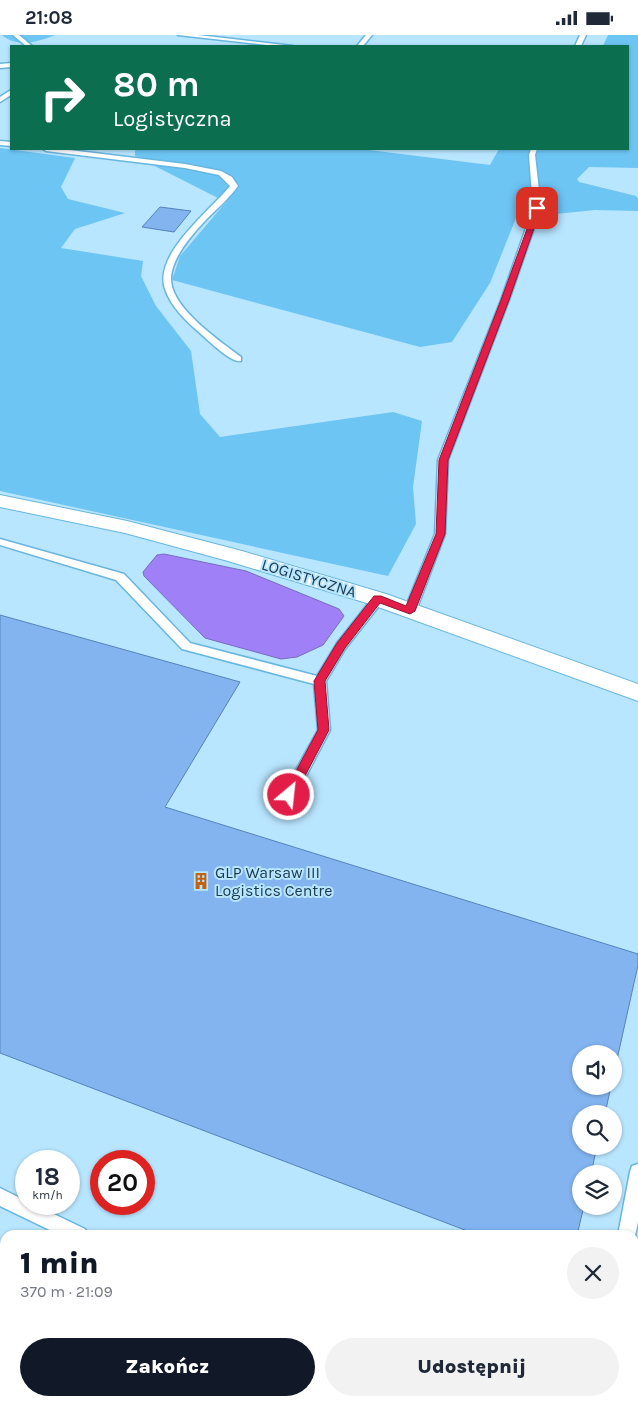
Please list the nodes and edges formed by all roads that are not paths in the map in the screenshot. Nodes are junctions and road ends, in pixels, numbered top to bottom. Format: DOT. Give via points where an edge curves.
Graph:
graph roads {
  1 [pos="16,35"];
  2 [pos="181,35"];
  3 [pos="369,35"];
  4 [pos="28,45"];
  5 [pos="275,45"];
  6 [pos="361,45"];
  7 [pos="54,150"];
  8 [pos="534,150"];
  9 [pos="238,359"];
  10 [pos="0,501"];
  11 [pos="0,541"];
  12 [pos="378,599"];
  13 [pos="410,611"];
  14 [pos="320,681"];
  15 [pos="638,693"];
  16 [pos="289,795"];
  17 [pos="638,1172"];
  18 [pos="0,1197"];
  19 [pos="69,1230"];
  20 [pos="628,1230"];
  1 -- 4 [label="lane"];
  2 -- 5 [label="lane" via="200,40"];
  3 -- 6 [label="lane"];
  7 -- 9 [label="lane" via="186,166 221,173 229,179 234,186 200,222 175,256 167,279 171,293 182,309 210,338"];
  8 -- 13 [label="lane" via="537,208 444,460 440,534"];
  10 -- 12 [label="street, LOGISTYCZNA" via="127,527"];
  11 -- 14 [label="lane" via="120,577 186,646"];
  12 -- 13 [label="street, LOGISTYCZNA"];
  12 -- 14 [label="lane" via="341,646"];
  13 -- 15 [label="street, LOGISTYCZNA"];
  14 -- 16 [label="lane" via="324,730"];
  17 -- 20 [label="lane"];
  18 -- 19 [label="lane"];
}
